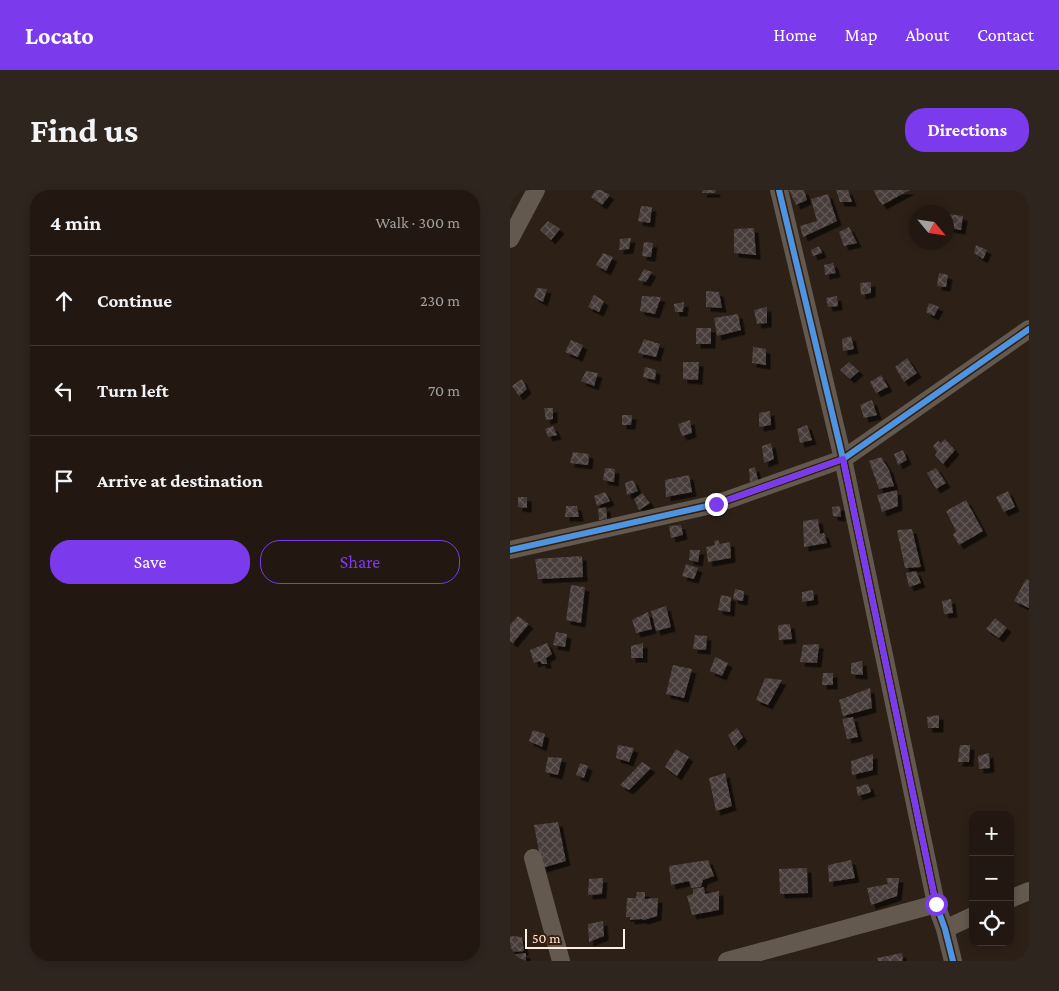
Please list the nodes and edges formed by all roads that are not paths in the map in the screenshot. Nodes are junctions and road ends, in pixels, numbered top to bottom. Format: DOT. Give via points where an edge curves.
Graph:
graph roads {
  1 [pos="536,190"];
  2 [pos="779,190"];
  3 [pos="510,239"];
  4 [pos="1029,329"];
  5 [pos="843,459"];
  6 [pos="510,550"];
  7 [pos="533,858"];
  8 [pos="1029,891"];
  9 [pos="1014,897"];
  10 [pos="936,904"];
  11 [pos="969,918"];
  12 [pos="945,929"];
  13 [pos="561,961"];
  14 [pos="726,961"];
  15 [pos="953,961"];
  1 -- 3 [label="street"];
  2 -- 5 [label="street"];
  4 -- 5 [label="street"];
  5 -- 6 [label="street" via="716,504"];
  5 -- 10 [label="street"];
  7 -- 13 [label="street"];
  8 -- 9 [label="street"];
  10 -- 12 [label="street"];
  10 -- 14 [label="street"];
  11 -- 12 [label="street"];
  12 -- 15 [label="street"];
}
